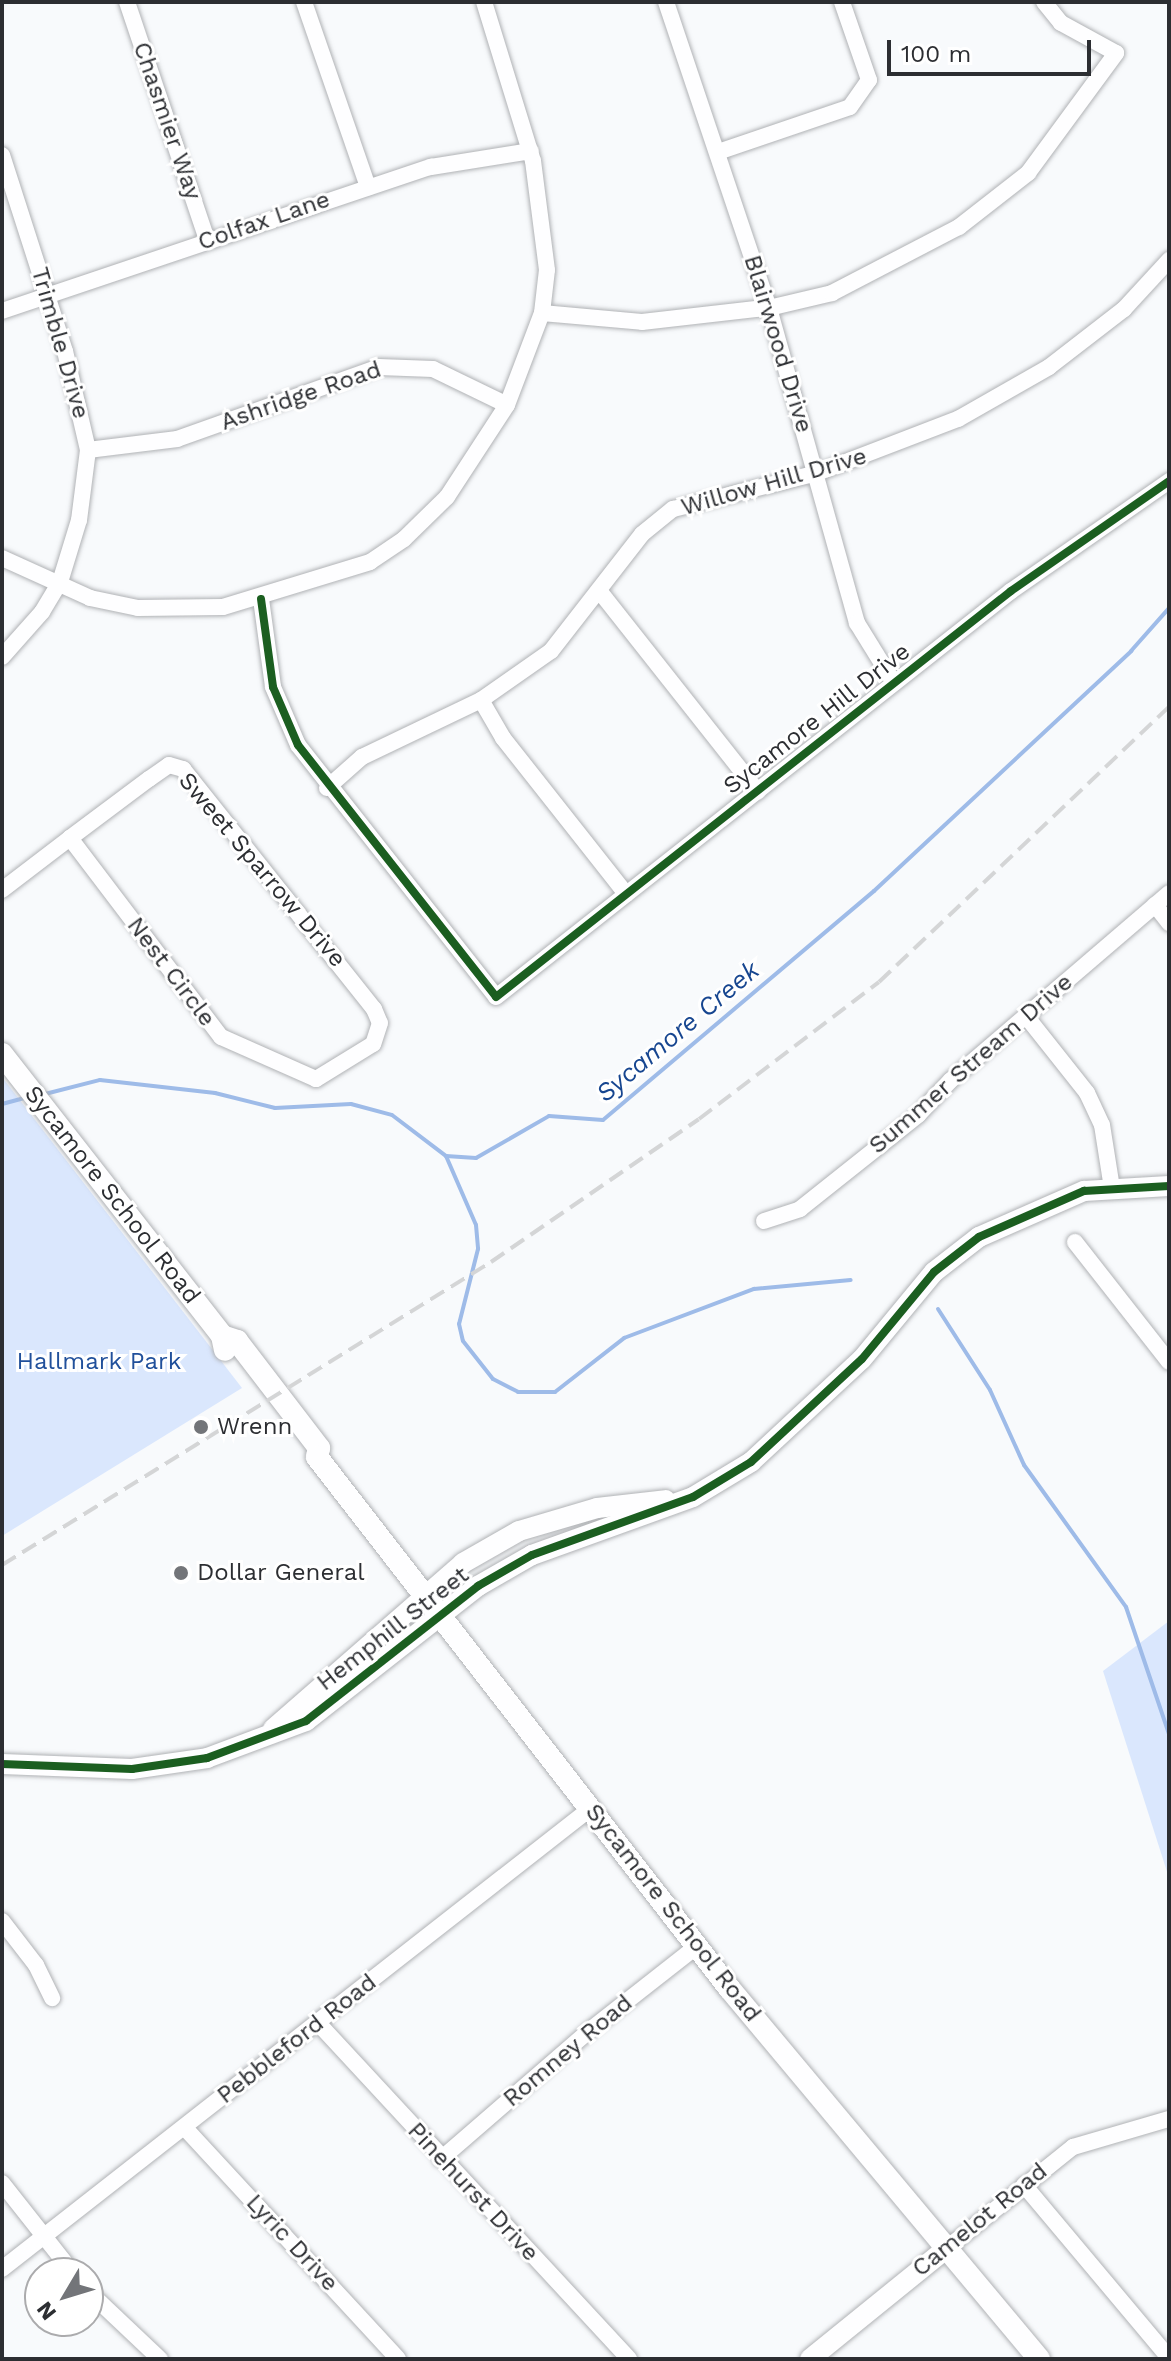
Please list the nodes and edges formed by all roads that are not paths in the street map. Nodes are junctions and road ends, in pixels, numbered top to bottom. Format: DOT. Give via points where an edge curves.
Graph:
graph roads {
  1 [pos="127,2"];
  2 [pos="304,2"];
  3 [pos="484,2"];
  4 [pos="666,2"];
  5 [pos="842,2"];
  6 [pos="1044,2"];
  7 [pos="531,151"];
  8 [pos="718,152"];
  9 [pos="2,155"];
  10 [pos="368,187"];
  11 [pos="207,240"];
  12 [pos="1169,260"];
  13 [pos="48,295"];
  14 [pos="769,308"];
  15 [pos="2,311"];
  16 [pos="542,313"];
  17 [pos="507,405"];
  18 [pos="88,450"];
  19 [pos="817,473"];
  20 [pos="1169,481"];
  21 [pos="2,558"];
  22 [pos="57,587"];
  23 [pos="601,593"];
  24 [pos="261,599"];
  25 [pos="2,657"];
  26 [pos="894,683"];
  27 [pos="481,700"];
  28 [pos="327,788"];
  29 [pos="758,792"];
  30 [pos="70,838"];
  31 [pos="2,890"];
  32 [pos="1169,893"];
  33 [pos="626,894"];
  34 [pos="1155,905"];
  35 [pos="1169,923"];
  36 [pos="1026,1016"];
  37 [pos="379,1035"];
  38 [pos="2,1054"];
  39 [pos="1169,1186"];
  40 [pos="1112,1188"];
  41 [pos="764,1221"];
  42 [pos="1075,1242"];
  43 [pos="1169,1362"];
  44 [pos="693,1497"];
  45 [pos="425,1594"];
  46 [pos="441,1615"];
  47 [pos="261,1740"];
  48 [pos="2,1764"];
  49 [pos="591,1808"];
  50 [pos="2,1921"];
  51 [pos="697,1946"];
  52 [pos="52,1998"];
  53 [pos="318,2023"];
  54 [pos="1169,2119"];
  55 [pos="185,2128"];
  56 [pos="441,2159"];
  57 [pos="2,2183"];
  58 [pos="1024,2185"];
  59 [pos="44,2237"];
  60 [pos="946,2249"];
  61 [pos="60,2257"];
  62 [pos="2,2269"];
  63 [pos="104,2306"];
  64 [pos="1169,2358"];
  65 [pos="160,2359"];
  66 [pos="398,2359"];
  67 [pos="629,2359"];
  68 [pos="810,2359"];
  69 [pos="1039,2359"];
  1 -- 11 [label="street, Chasmier Way"];
  2 -- 10 [label="street"];
  3 -- 7 [label="street"];
  4 -- 8 [label="street, Blairwood Drive"];
  5 -- 8 [label="street" via="869,80 850,107"];
  6 -- 14 [label="street" via="1061,23 1116,53 1089,97 1028,173 959,227 832,293"];
  7 -- 10 [label="street, Colfax Lane" via="431,167"];
  7 -- 16 [label="street" via="547,270"];
  8 -- 14 [label="street, Blairwood Drive"];
  9 -- 13 [label="street, Trimble Drive"];
  10 -- 11 [label="street, Colfax Lane"];
  11 -- 13 [label="street, Colfax Lane"];
  12 -- 19 [label="street, Willow Hill Drive" via="1124,309 1049,367 958,419"];
  13 -- 15 [label="street, Colfax Lane"];
  13 -- 18 [label="street, Trimble Drive" via="80,402"];
  14 -- 16 [label="street" via="642,322"];
  14 -- 19 [label="street, Blairwood Drive"];
  16 -- 17 [label="street"];
  17 -- 18 [label="street, Ashridge Road" via="433,369 379,367 177,439"];
  17 -- 24 [label="street" via="447,497 404,539 345,573"];
  18 -- 22 [label="street, Trimble Drive" via="79,520"];
  19 -- 23 [label="street, Willow Hill Drive" via="673,509 642,534"];
  19 -- 26 [label="street, Blairwood Drive" via="857,623"];
  20 -- 26 [label="street, Sycamore Hill Drive" via="1011,591"];
  21 -- 22 [label="street"];
  22 -- 24 [label="street" via="138,608 196,610"];
  22 -- 25 [label="street, Trimble Drive"];
  23 -- 27 [label="street, Willow Hill Drive" via="551,651"];
  23 -- 29 [label="street"];
  24 -- 28 [label="street" via="273,687 298,745"];
  26 -- 29 [label="street, Sycamore Hill Drive"];
  27 -- 28 [label="street, Willow Hill Drive" via="362,757"];
  27 -- 33 [label="street" via="503,738"];
  28 -- 33 [label="street, Sycamore Hill Drive" via="496,997"];
  29 -- 33 [label="street, Sycamore Hill Drive"];
  30 -- 31 [label="street, Sweet Sparrow Drive"];
  30 -- 37 [label="street, Nest Circle" via="221,1037 316,1079"];
  30 -- 37 [label="street, Sweet Sparrow Drive" via="169,765 183,769 374,1009"];
  32 -- 34 [label="street, Summer Stream Drive"];
  34 -- 35 [label="street"];
  34 -- 36 [label="street, Summer Stream Drive"];
  36 -- 40 [label="street" via="1087,1093 1102,1125"];
  36 -- 41 [label="street, Summer Stream Drive" via="918,1115 800,1209"];
  38 -- 45 [label="main road, Sycamore School Road" via="222,1336 225,1349 263,1402 307,1457 317,1457"];
  39 -- 40 [label="street, Hemphill Street"];
  40 -- 44 [label="street, Hemphill Street" via="1084,1191 1010,1219 947,1259 814,1408 751,1462"];
  42 -- 43 [label="street"];
  44 -- 45 [label="street, Hemphill Street" via="597,1508 519,1531 463,1563"];
  44 -- 46 [label="street, Hemphill Street" via="532,1555"];
  45 -- 46 [label="main road, Sycamore School Road"];
  45 -- 47 [label="street, Hemphill Street"];
  46 -- 47 [label="street, Hemphill Street" via="306,1721"];
  46 -- 49 [label="main road, Sycamore School Road"];
  47 -- 48 [label="street, Hemphill Street" via="207,1758 132,1769"];
  49 -- 51 [label="main road, Sycamore School Road"];
  49 -- 53 [label="street, Pebbleford Road"];
  50 -- 52 [label="street" via="36,1965"];
  51 -- 56 [label="street, Romney Road"];
  51 -- 60 [label="main road, Sycamore School Road"];
  53 -- 55 [label="street, Pebbleford Road"];
  53 -- 56 [label="street, Pinehurst Drive"];
  54 -- 58 [label="street, Camelot Road" via="1073,2147"];
  55 -- 59 [label="street, Pebbleford Road"];
  55 -- 66 [label="street, Lyric Drive"];
  56 -- 67 [label="street, Pinehurst Drive"];
  57 -- 59 [label="street"];
  58 -- 60 [label="street, Camelot Road"];
  58 -- 64 [label="street"];
  59 -- 61 [label="street"];
  59 -- 62 [label="street, Pebbleford Road"];
  60 -- 68 [label="street, Camelot Road"];
  60 -- 69 [label="main road, Sycamore School Road"];
  63 -- 65 [label="street"];
}
